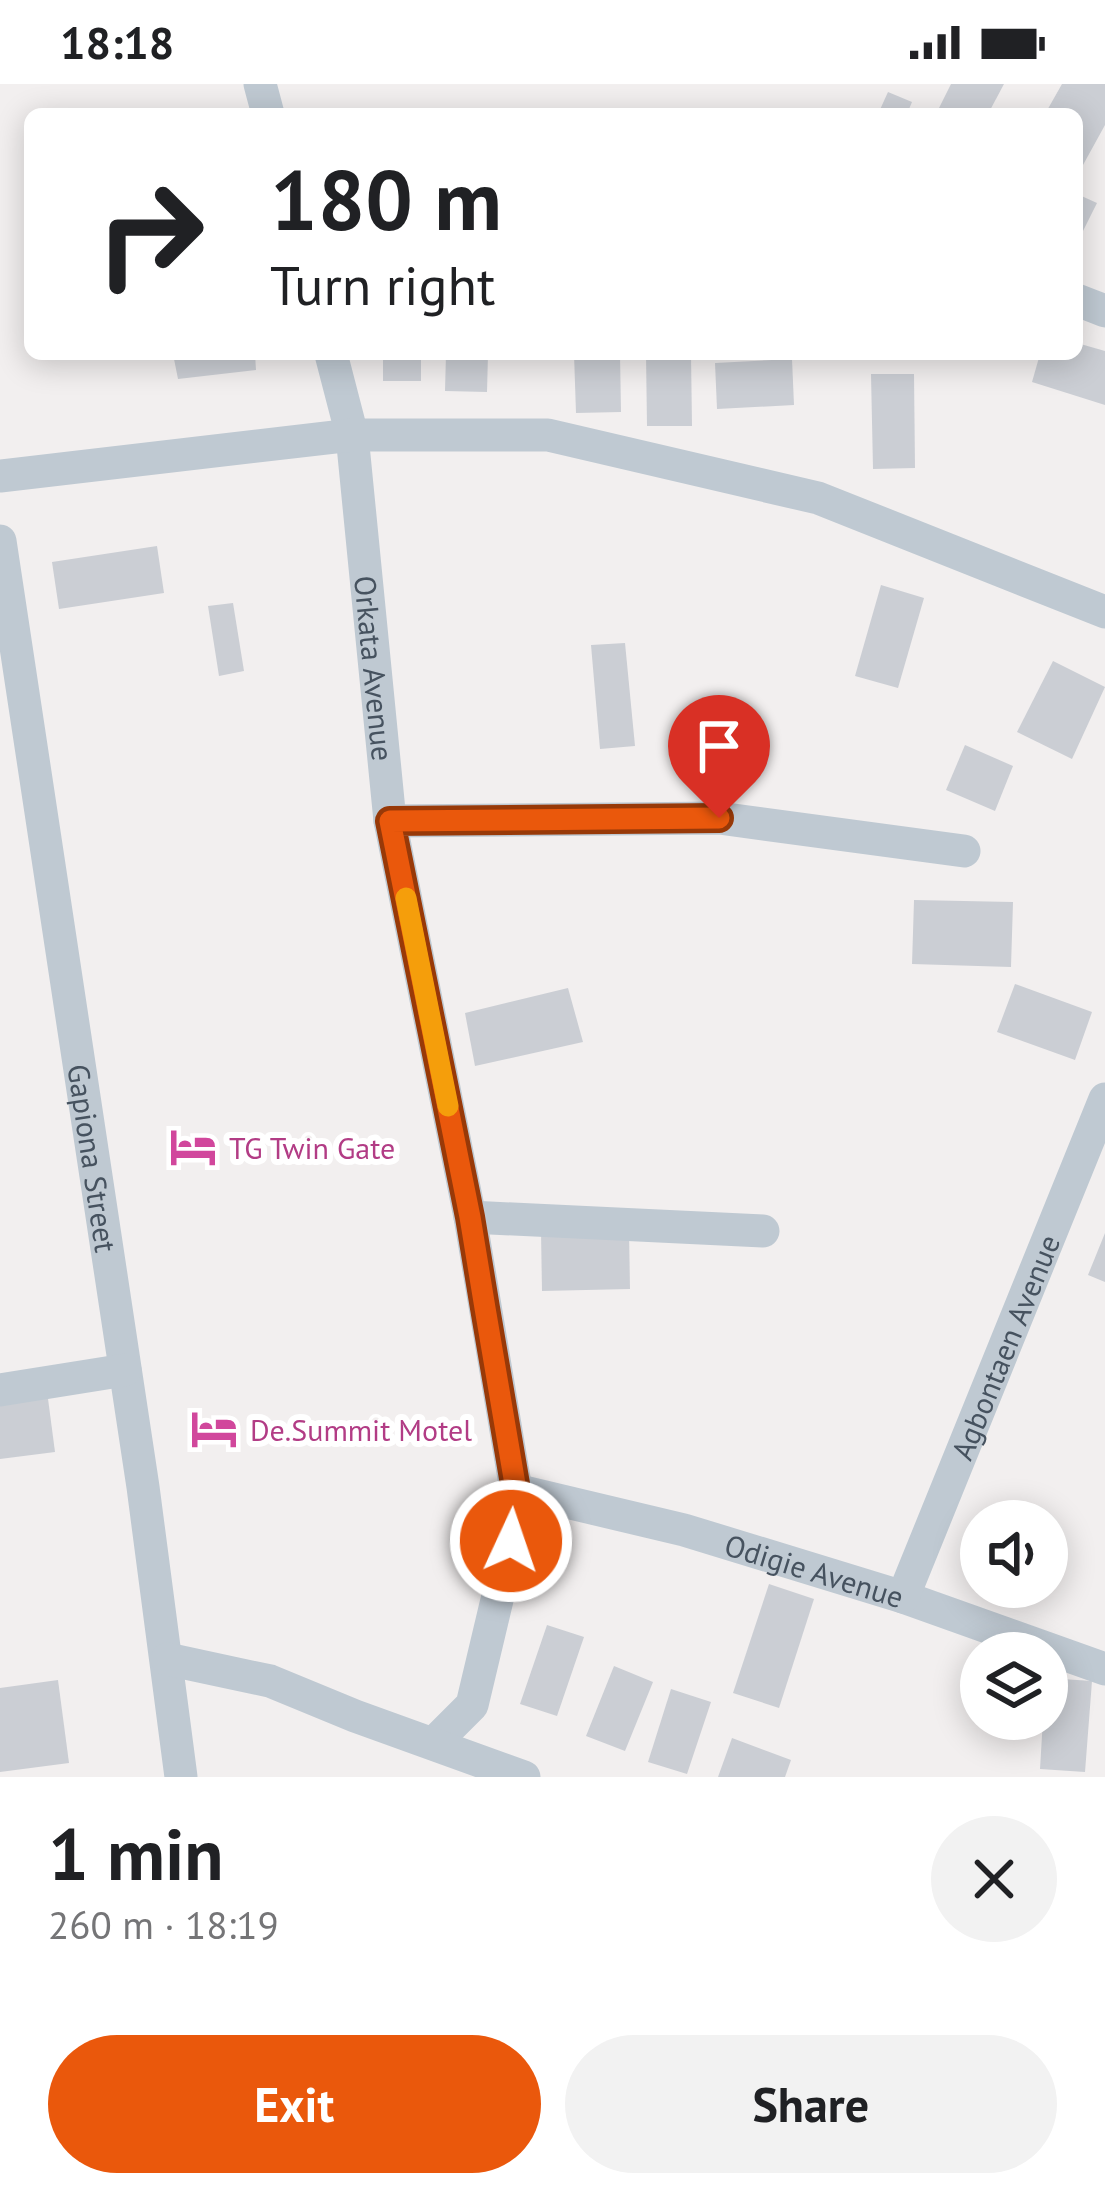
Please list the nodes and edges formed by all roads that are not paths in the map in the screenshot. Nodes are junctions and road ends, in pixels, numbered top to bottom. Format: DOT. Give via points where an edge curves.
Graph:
graph roads {
  1 [pos="333,360"];
  2 [pos="352,435"];
  3 [pos="0,476"];
  4 [pos="0,542"];
  5 [pos="1105,612"];
  6 [pos="390,821"];
  7 [pos="964,851"];
  8 [pos="1105,1099"];
  9 [pos="470,1217"];
  10 [pos="763,1231"];
  11 [pos="125,1370"];
  12 [pos="0,1390"];
  13 [pos="516,1490"];
  14 [pos="903,1597"];
  15 [pos="167,1659"];
  16 [pos="1105,1669"];
  17 [pos="434,1743"];
  18 [pos="181,1777"];
  19 [pos="524,1777"];
  1 -- 2 [label="street, Orkata Avenue"];
  2 -- 3 [label="street"];
  2 -- 5 [label="street" via="548,435 795,492"];
  2 -- 6 [label="street, Orkata Avenue"];
  4 -- 11 [label="street, Gapiona Street"];
  6 -- 7 [label="street" via="719,818"];
  6 -- 9 [label="street, Orkata Avenue"];
  8 -- 14 [label="street, Agbontaen Avenue"];
  9 -- 10 [label="street"];
  9 -- 13 [label="street, Orkata Avenue"];
  11 -- 12 [label="street"];
  11 -- 15 [label="street, Gapiona Street"];
  13 -- 14 [label="street, Odigie Avenue" via="684,1530"];
  13 -- 17 [label="street, Orkata Avenue" via="472,1705"];
  14 -- 16 [label="street, Odigie Avenue"];
  15 -- 17 [label="street" via="270,1681"];
  15 -- 18 [label="street, Gapiona Street"];
  17 -- 19 [label="street"];
}
